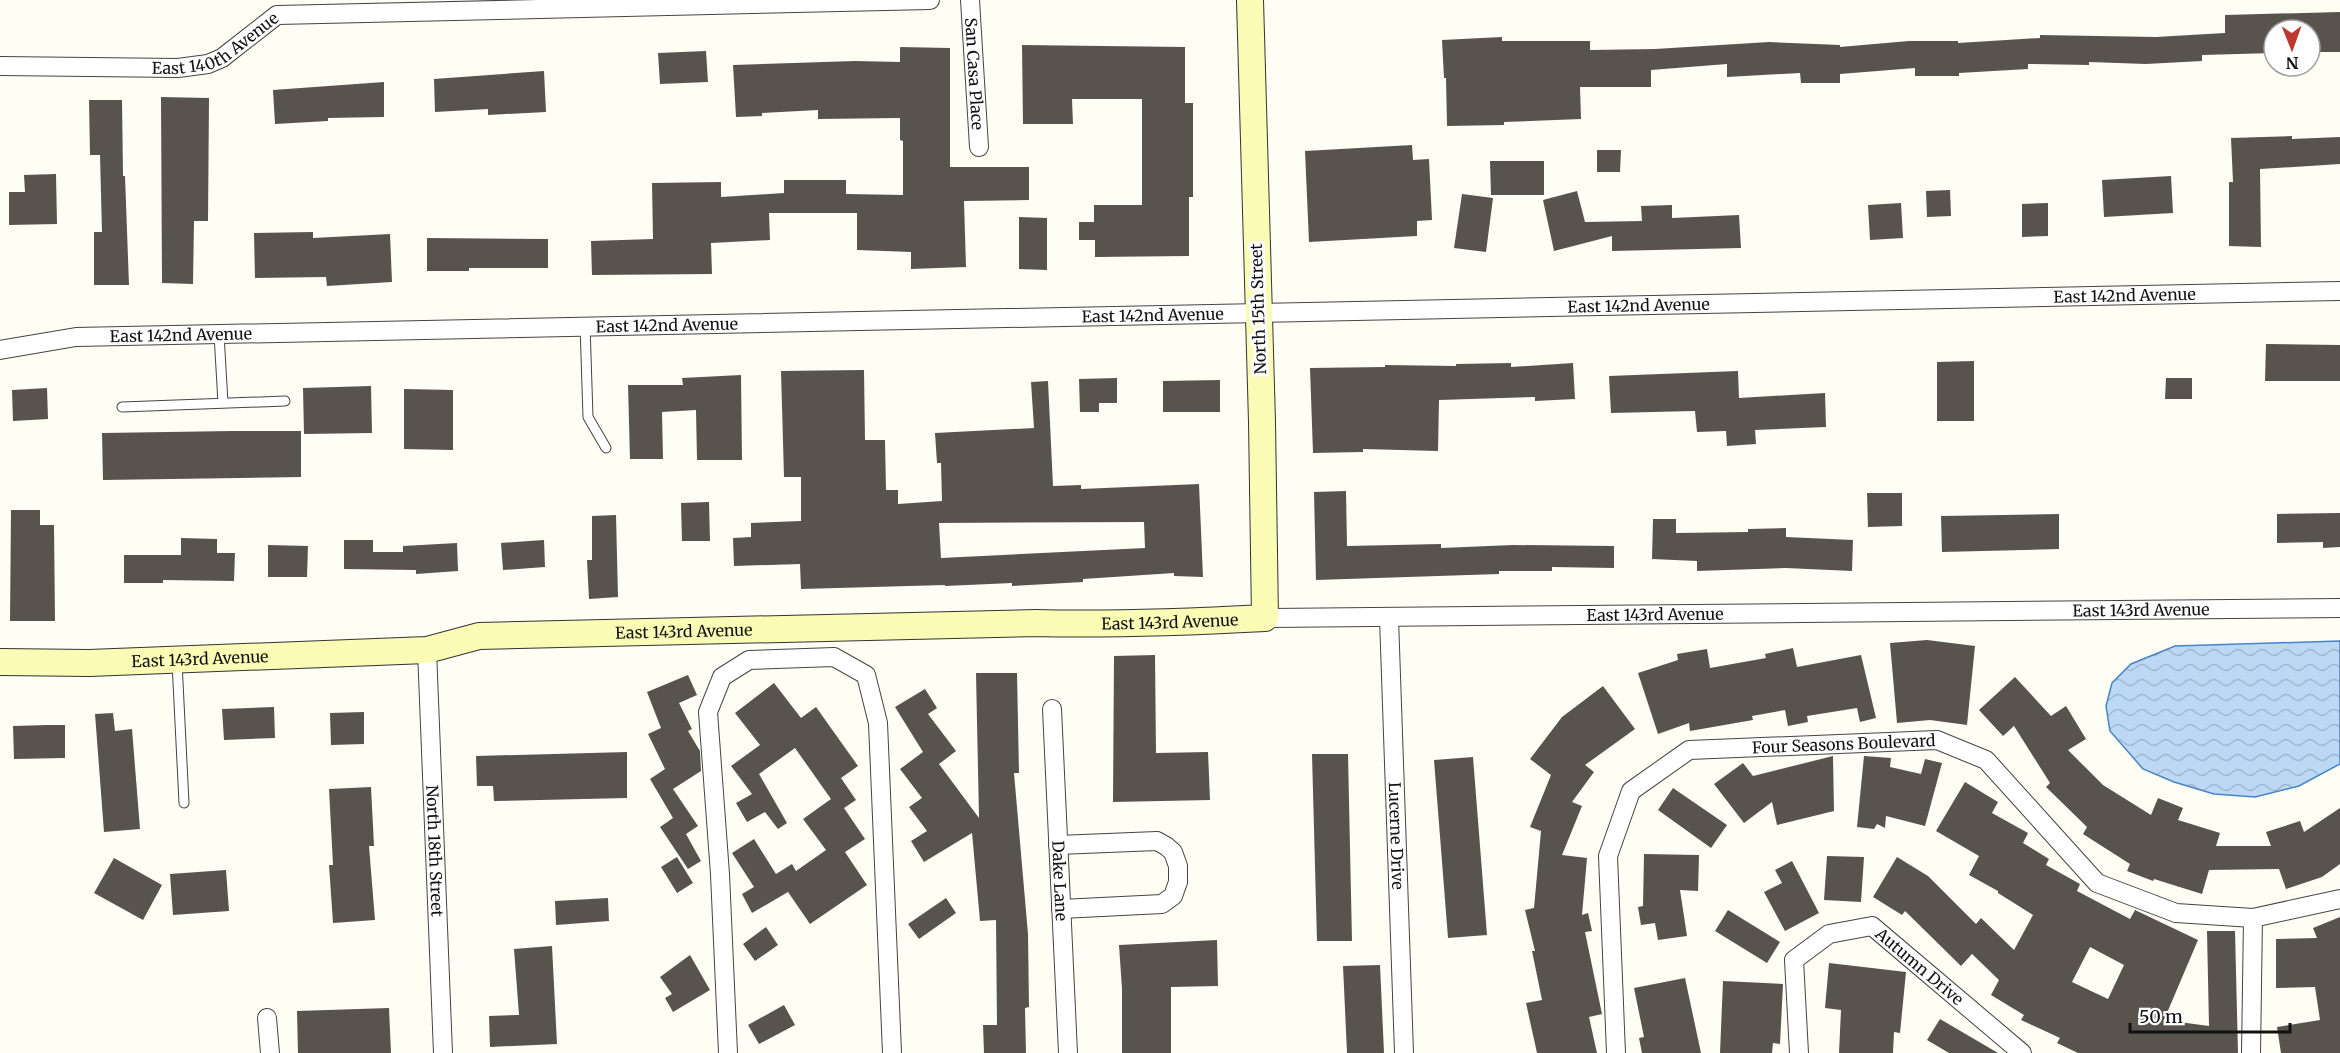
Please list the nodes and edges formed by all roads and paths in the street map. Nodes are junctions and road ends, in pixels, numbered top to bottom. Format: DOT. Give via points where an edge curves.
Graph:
graph roads {
  1 [pos="930,0"];
  2 [pos="970,0"];
  3 [pos="1250,0"];
  4 [pos="0,66"];
  5 [pos="979,147"];
  6 [pos="2340,291"];
  7 [pos="1258,312"];
  8 [pos="585,326"];
  9 [pos="219,334"];
  10 [pos="0,350"];
  11 [pos="285,401"];
  12 [pos="223,404"];
  13 [pos="122,407"];
  14 [pos="606,447"];
  15 [pos="2340,608"];
  16 [pos="1265,618"];
  17 [pos="1389,618"];
  18 [pos="427,650"];
  19 [pos="177,660"];
  20 [pos="0,662"];
  21 [pos="1052,709"];
  22 [pos="184,803"];
  23 [pos="1058,845"];
  24 [pos="2340,899"];
  25 [pos="1061,909"];
  26 [pos="2253,918"];
  27 [pos="267,1018"];
  28 [pos="270,1053"];
  29 [pos="443,1053"];
  30 [pos="728,1053"];
  31 [pos="892,1053"];
  32 [pos="1068,1053"];
  33 [pos="1404,1053"];
  34 [pos="1616,1053"];
  35 [pos="1799,1053"];
  36 [pos="2022,1053"];
  37 [pos="2251,1053"];
  1 -- 4 [label="street, East 140th Avenue" via="277,15 222,58 208,64 178,68"];
  2 -- 5 [label="street, San Casa Place"];
  3 -- 7 [label="street, North 15th Street"];
  6 -- 7 [label="street, East 142nd Avenue"];
  7 -- 8 [label="street, East 142nd Avenue"];
  7 -- 16 [label="street, North 15th Street"];
  8 -- 9 [label="street, East 142nd Avenue"];
  8 -- 14 [label="lane" via="588,417"];
  9 -- 10 [label="street, East 142nd Avenue" via="76,337"];
  9 -- 12 [label="lane"];
  11 -- 12 [label="lane"];
  12 -- 13 [label="lane"];
  15 -- 17 [label="street, East 143rd Avenue"];
  16 -- 17 [label="street, East 143rd Avenue"];
  16 -- 18 [label="street, East 143rd Avenue" via="478,636"];
  17 -- 33 [label="street, Lucerne Drive"];
  18 -- 19 [label="street, East 143rd Avenue"];
  18 -- 29 [label="street, North 18th Street"];
  19 -- 20 [label="street, East 143rd Avenue"];
  19 -- 22 [label="lane"];
  21 -- 23 [label="street, Dake Lane"];
  23 -- 25 [label="street, Dake Lane"];
  23 -- 25 [label="street" via="1157,841 1173,852 1178,866 1173,896 1162,904"];
  24 -- 26 [label="street, Four Seasons Boulevard"];
  25 -- 32 [label="street, Dake Lane"];
  26 -- 34 [label="street, Four Seasons Boulevard" via="2176,913 2097,883 1986,760 1937,740 1689,750 1631,791 1608,856"];
  26 -- 37 [label="street"];
  27 -- 28 [label="street"];
  30 -- 31 [label="street" via="708,712 722,677 749,660 834,657 866,675 878,723"];
  35 -- 36 [label="street, Autumn Drive" via="1794,960 1829,934 1872,926"];
}
